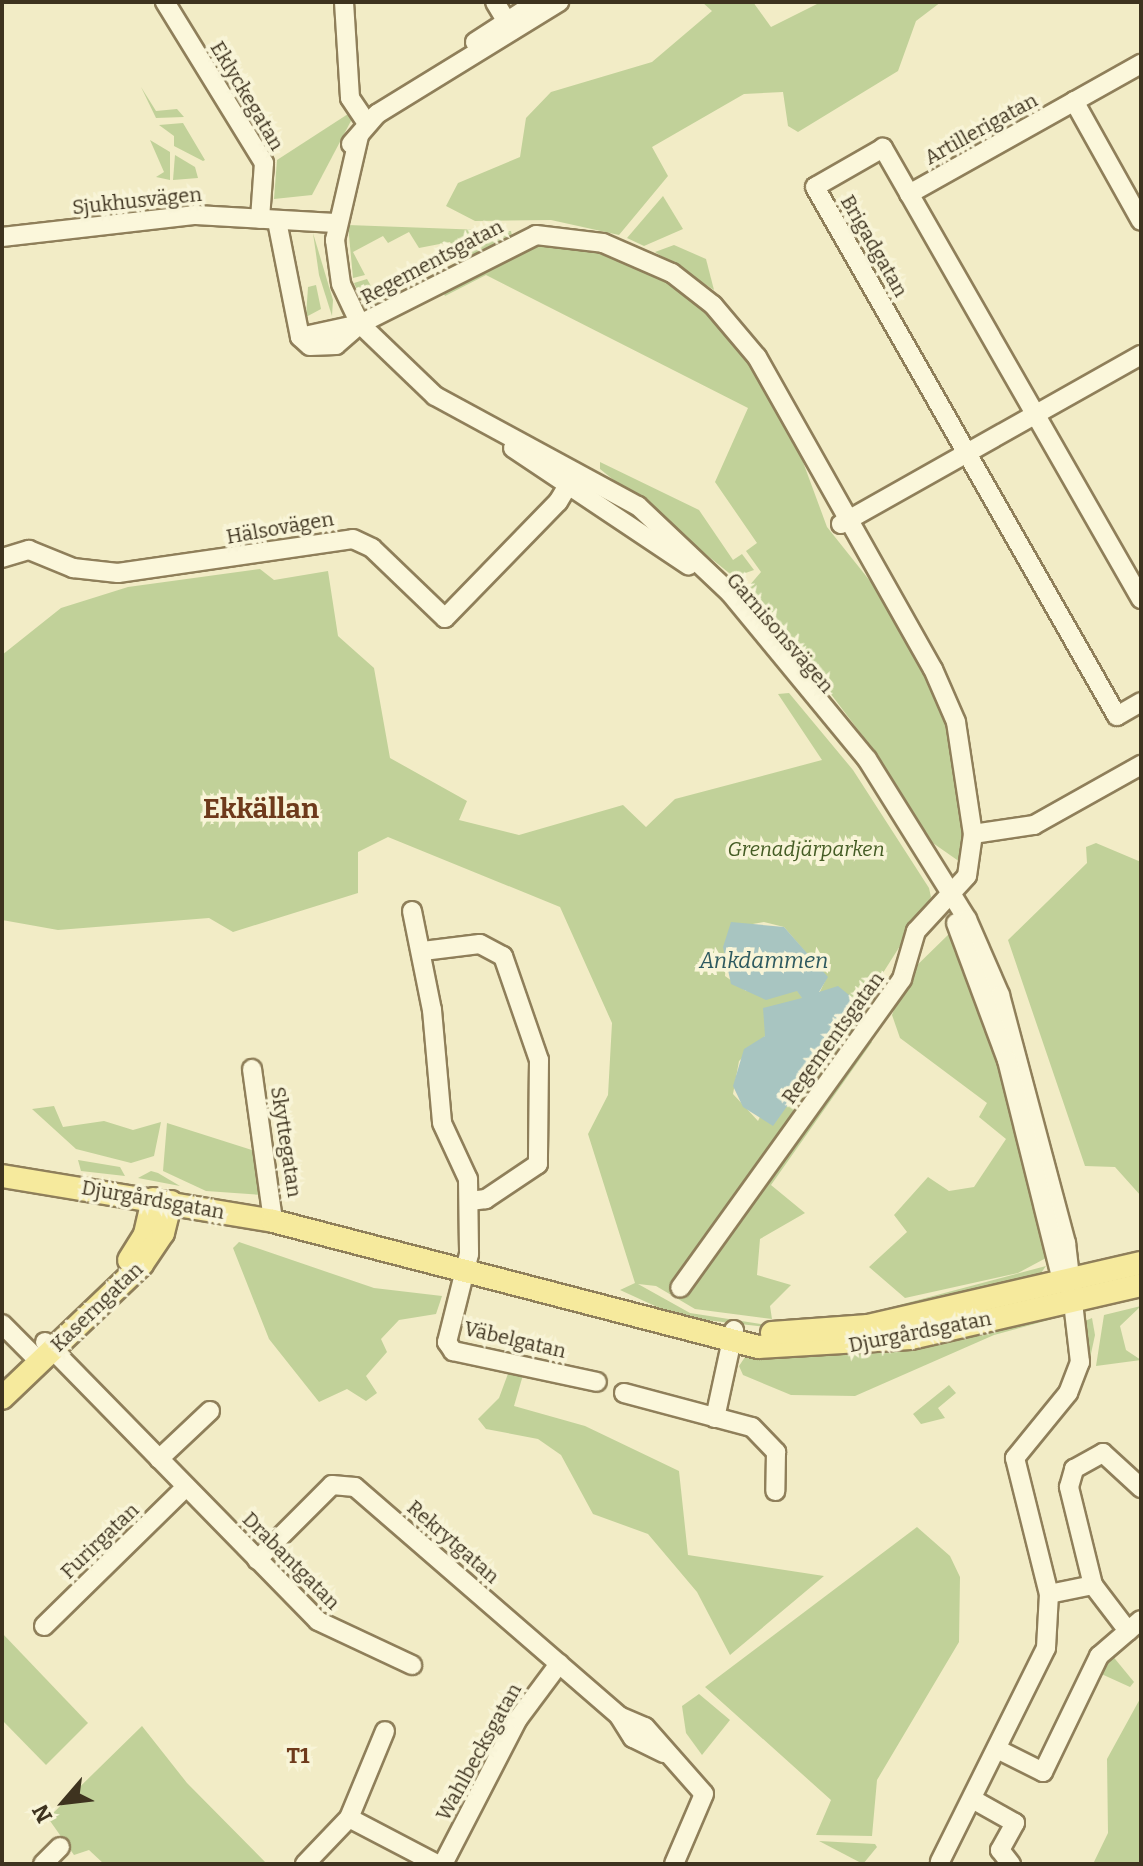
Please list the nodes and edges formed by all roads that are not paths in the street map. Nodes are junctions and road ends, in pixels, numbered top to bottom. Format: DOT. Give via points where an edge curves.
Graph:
graph roads {
  1 [pos="165,2"];
  2 [pos="344,2"];
  3 [pos="495,2"];
  4 [pos="537,2"];
  5 [pos="559,2"];
  6 [pos="510,27"];
  7 [pos="1141,64"];
  8 [pos="1074,101"];
  9 [pos="363,130"];
  10 [pos="909,194"];
  11 [pos="269,220"];
  12 [pos="1141,221"];
  13 [pos="330,223"];
  14 [pos="2,237"];
  15 [pos="355,327"];
  16 [pos="1141,355"];
  17 [pos="1035,413"];
  18 [pos="966,452"];
  19 [pos="575,475"];
  20 [pos="845,522"];
  21 [pos="2,558"];
  22 [pos="1141,599"];
  23 [pos="1141,702"];
  24 [pos="1141,765"];
  25 [pos="973,834"];
  26 [pos="949,900"];
  27 [pos="412,911"];
  28 [pos="423,951"];
  29 [pos="252,1069"];
  30 [pos="2,1176"];
  31 [pos="162,1201"];
  32 [pos="470,1201"];
  33 [pos="273,1221"];
  34 [pos="1059,1246"];
  35 [pos="1141,1263"];
  36 [pos="466,1269"];
  37 [pos="1106,1271"];
  38 [pos="1141,1285"];
  39 [pos="680,1288"];
  40 [pos="1029,1289"];
  41 [pos="1069,1290"];
  42 [pos="2,1324"];
  43 [pos="733,1337"];
  44 [pos="42,1352"];
  45 [pos="597,1382"];
  46 [pos="2,1384"];
  47 [pos="624,1393"];
  48 [pos="2,1398"];
  49 [pos="210,1411"];
  50 [pos="715,1418"];
  51 [pos="159,1459"];
  52 [pos="186,1487"];
  53 [pos="1141,1488"];
  54 [pos="775,1491"];
  55 [pos="257,1560"];
  56 [pos="1093,1585"];
  57 [pos="1049,1594"];
  58 [pos="1135,1625"];
  59 [pos="44,1626"];
  60 [pos="559,1664"];
  61 [pos="412,1665"];
  62 [pos="385,1731"];
  63 [pos="1001,1751"];
  64 [pos="974,1800"];
  65 [pos="349,1818"];
  66 [pos="60,1847"];
  67 [pos="940,1862"];
  68 [pos="43,1864"];
  69 [pos="305,1864"];
  70 [pos="437,1864"];
  71 [pos="443,1864"];
  72 [pos="674,1864"];
  73 [pos="1011,1864"];
  1 -- 11 [label="street, Eklyckegatan" via="264,163"];
  2 -- 9 [label="street" via="350,98"];
  3 -- 6 [label="street"];
  4 -- 6 [label="street"];
  5 -- 6 [label="street"];
  6 -- 9 [label="street"];
  7 -- 8 [label="street, Artillerigatan"];
  8 -- 10 [label="street, Artillerigatan"];
  8 -- 12 [label="street"];
  9 -- 13 [label="street, Garnisonsvägen"];
  10 -- 17 [label="street, Brigadgatan"];
  10 -- 18 [label="street, Brigadgatan" via="883,148 815,187"];
  11 -- 13 [label="street, Sjukhusvägen"];
  11 -- 14 [label="street, Sjukhusvägen" via="196,215"];
  11 -- 15 [label="street" via="300,337"];
  13 -- 15 [label="street, Garnisonsvägen" via="331,284"];
  15 -- 19 [label="street, Garnisonsvägen" via="417,391"];
  15 -- 20 [label="street, Regementsgatan" via="526,238 552,234 603,243 672,273 729,321 811,451"];
  16 -- 17 [label="street"];
  17 -- 18 [label="street"];
  17 -- 22 [label="street, Brigadgatan"];
  18 -- 20 [label="street"];
  18 -- 23 [label="street, Brigadgatan" via="1117,716"];
  19 -- 21 [label="street, Hälsovägen" via="445,618 372,548 353,539 118,573 73,568 29,550"];
  19 -- 26 [label="street, Garnisonsvägen" via="678,557 743,619 859,761"];
  20 -- 25 [label="street, Regementsgatan" via="883,578 956,722"];
  24 -- 25 [label="street" via="1034,825"];
  25 -- 26 [label="street, Regementsgatan" via="969,870"];
  26 -- 34 [label="street, Garnisonsvägen" via="1007,1060"];
  26 -- 39 [label="street, Regementsgatan" via="916,931 902,979"];
  27 -- 28 [label="street"];
  28 -- 32 [label="street" via="442,1123 463,1156"];
  28 -- 32 [label="street" via="480,944 503,956 539,1060 538,1164 486,1199"];
  29 -- 33 [label="street, Skyttegatan"];
  30 -- 31 [label="main road, Djurgårdsgatan"];
  31 -- 33 [label="main road, Djurgårdsgatan"];
  31 -- 44 [label="main road, Kaserngatan" via="151,1254"];
  32 -- 36 [label="street"];
  33 -- 36 [label="main road, Djurgårdsgatan"];
  34 -- 37 [label="street" via="1077,1261"];
  34 -- 40 [label="street" via="1047,1275"];
  34 -- 41 [label="street, Garnisonsvägen"];
  35 -- 37 [label="main road, Djurgårdsgatan"];
  36 -- 43 [label="main road, Djurgårdsgatan"];
  36 -- 45 [label="street, Väbelgatan" via="447,1338 451,1349"];
  37 -- 41 [label="main road, Djurgårdsgatan"];
  38 -- 41 [label="main road, Djurgårdsgatan"];
  40 -- 41 [label="main road, Djurgårdsgatan"];
  40 -- 43 [label="main road, Djurgårdsgatan" via="839,1330"];
  41 -- 43 [label="main road, Djurgårdsgatan" via="847,1347"];
  41 -- 57 [label="street, Garnisonsvägen" via="1080,1362 1068,1393 1015,1458"];
  42 -- 44 [label="street, Drabantgatan"];
  43 -- 50 [label="street"];
  44 -- 46 [label="main road, Kaserngatan"];
  44 -- 48 [label="main road, Kaserngatan"];
  44 -- 51 [label="street, Drabantgatan"];
  47 -- 50 [label="street"];
  49 -- 51 [label="street"];
  50 -- 54 [label="street" via="767,1437 776,1452"];
  51 -- 52 [label="street, Drabantgatan"];
  52 -- 55 [label="street, Drabantgatan"];
  52 -- 59 [label="street, Furirgatan"];
  53 -- 56 [label="street" via="1096,1452 1069,1477"];
  55 -- 60 [label="street, Rekrytgatan" via="332,1485 344,1482"];
  55 -- 61 [label="street, Drabantgatan" via="326,1628"];
  56 -- 57 [label="street"];
  56 -- 58 [label="street"];
  57 -- 63 [label="street" via="1046,1648"];
  58 -- 63 [label="street" via="1099,1656 1043,1772"];
  60 -- 71 [label="street, Wahlbecksgatan" via="518,1719"];
  60 -- 72 [label="street, Rekrytgatan" via="619,1716 645,1727 664,1753 699,1784 704,1803"];
  62 -- 65 [label="street"];
  63 -- 64 [label="street"];
  64 -- 67 [label="street"];
  64 -- 73 [label="street" via="1015,1823 1000,1850"];
  65 -- 69 [label="street"];
  65 -- 70 [label="street"];
  66 -- 68 [label="street"];
}
